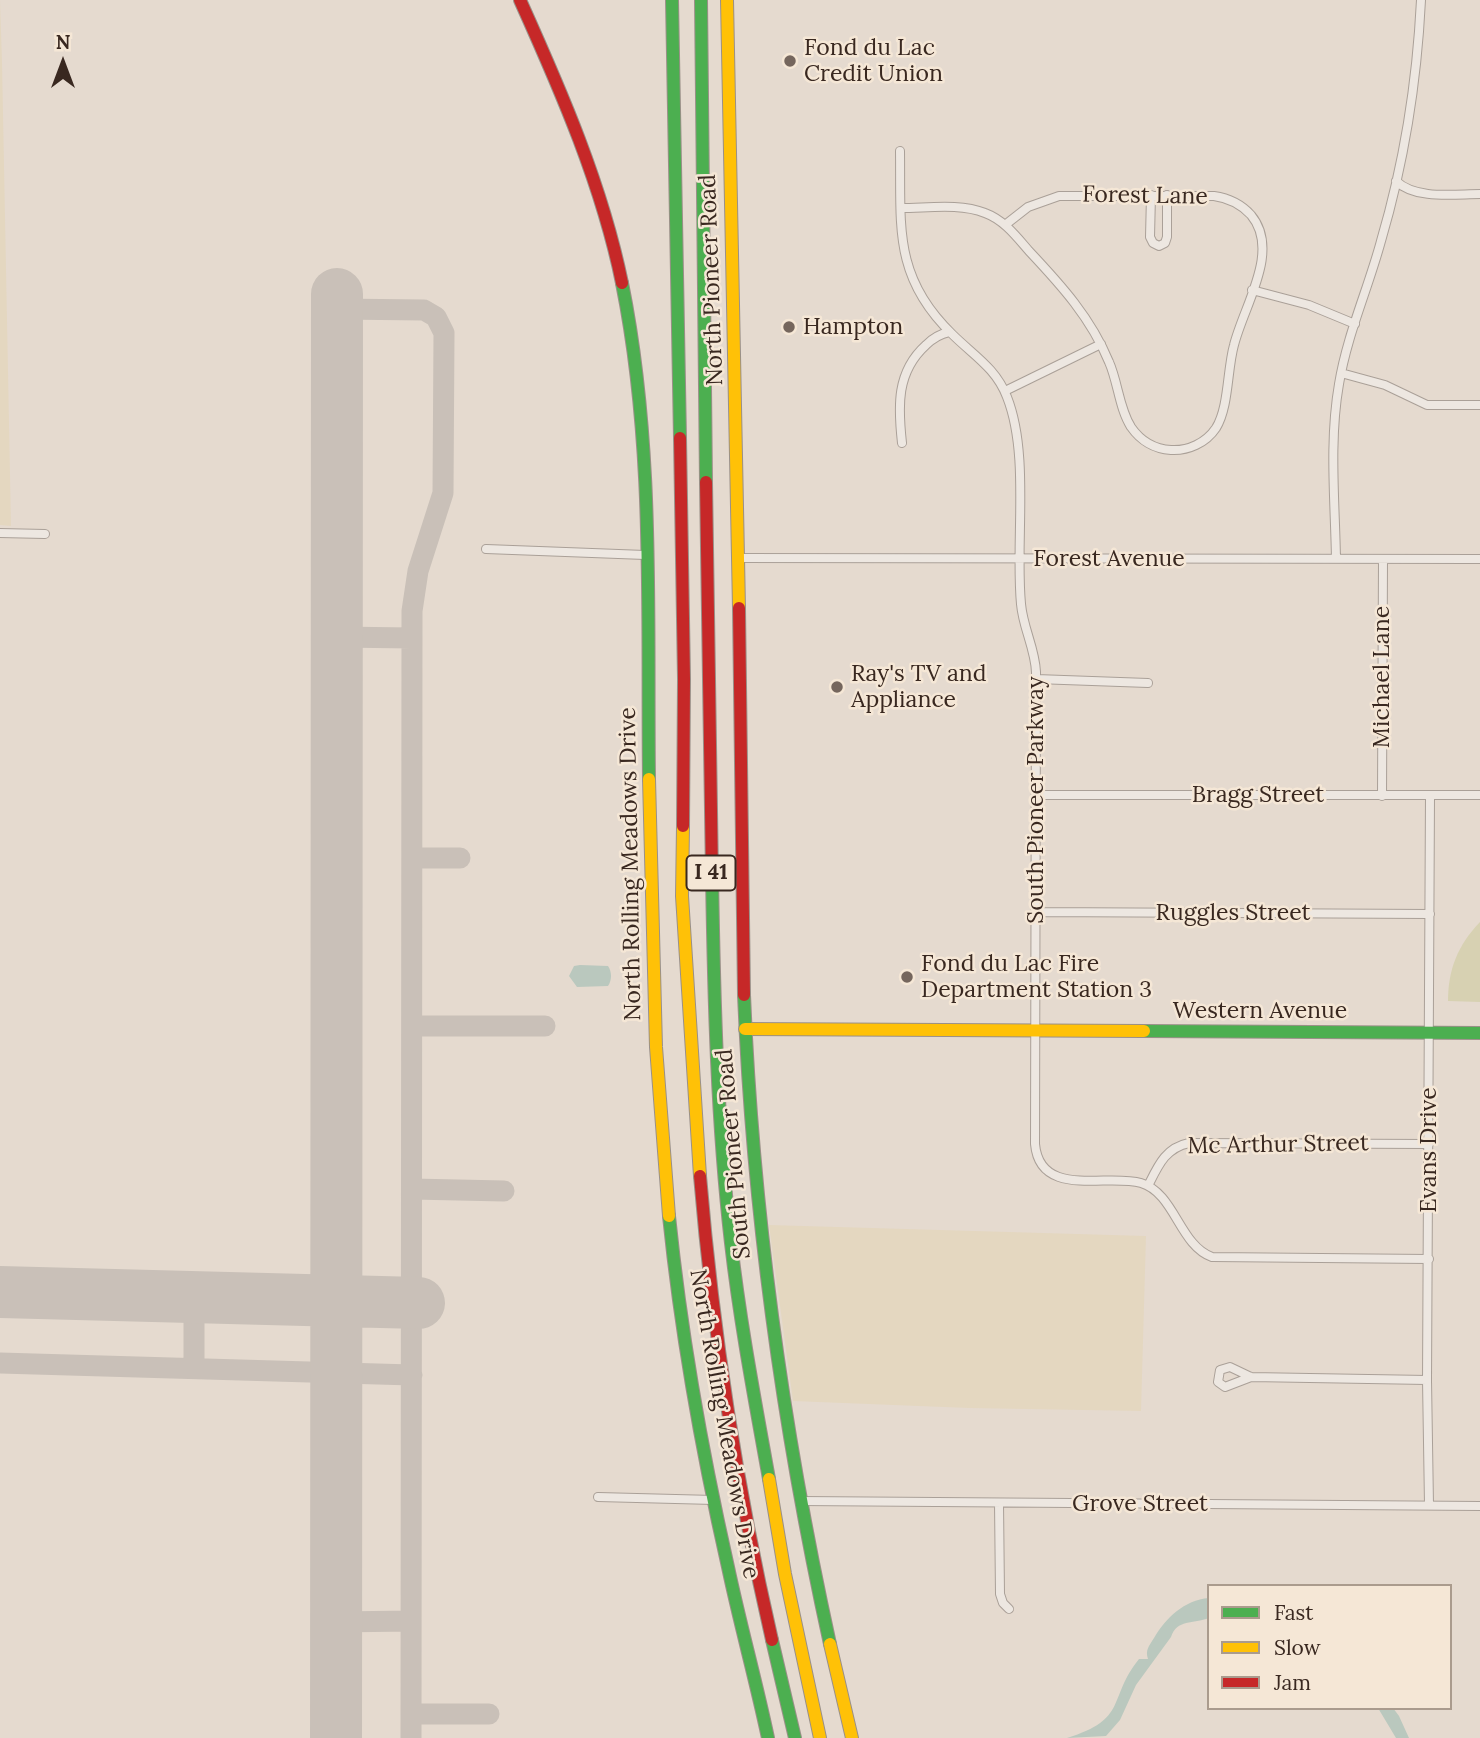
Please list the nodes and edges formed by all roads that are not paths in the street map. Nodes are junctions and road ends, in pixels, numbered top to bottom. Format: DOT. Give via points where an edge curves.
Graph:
graph roads {
  1 [pos="520,0"];
  2 [pos="670,0"];
  3 [pos="701,0"];
  4 [pos="727,0"];
  5 [pos="1422,0"];
  6 [pos="900,151"];
  7 [pos="1396,181"];
  8 [pos="1480,194"];
  9 [pos="1151,195"];
  10 [pos="1167,195"];
  11 [pos="901,208"];
  12 [pos="1005,225"];
  13 [pos="1252,290"];
  14 [pos="1355,324"];
  15 [pos="949,332"];
  16 [pos="1101,344"];
  17 [pos="1341,373"];
  18 [pos="1004,391"];
  19 [pos="1480,405"];
  20 [pos="902,443"];
  21 [pos="0,533"];
  22 [pos="44,534"];
  23 [pos="486,549"];
  24 [pos="645,555"];
  25 [pos="738,558"];
  26 [pos="1020,559"];
  27 [pos="1336,559"];
  28 [pos="1383,559"];
  29 [pos="1480,559"];
  30 [pos="1036,679"];
  31 [pos="1148,683"];
  32 [pos="1036,794"];
  33 [pos="1480,795"];
  34 [pos="1382,796"];
  35 [pos="1430,796"];
  36 [pos="1036,912"];
  37 [pos="1430,914"];
  38 [pos="745,1029"];
  39 [pos="1036,1031"];
  40 [pos="1429,1033"];
  41 [pos="1480,1033"];
  42 [pos="1429,1144"];
  43 [pos="1148,1186"];
  44 [pos="1429,1259"];
  45 [pos="1251,1377"];
  46 [pos="1427,1380"];
  47 [pos="598,1497"];
  48 [pos="714,1500"];
  49 [pos="800,1501"];
  50 [pos="999,1503"];
  51 [pos="1429,1505"];
  52 [pos="1480,1506"];
  53 [pos="1009,1609"];
  54 [pos="768,1738"];
  55 [pos="795,1738"];
  56 [pos="820,1738"];
  57 [pos="852,1738"];
  1 -- 24 [label="main road, North Rolling Meadows Drive" via="584,151 619,269 641,401"];
  2 -- 55 [label="main road, I 41" via="684,680 682,896 695,1119 724,1385 758,1578"];
  3 -- 56 [label="main road, I 41" via="712,947 723,1157 752,1383 785,1574"];
  4 -- 25 [label="main road, North Pioneer Road"];
  5 -- 7 [label="street" via="1413,88"];
  6 -- 11 [label="street, South Pioneer Parkway"];
  7 -- 8 [label="street" via="1426,193"];
  7 -- 14 [label="street"];
  9 -- 10 [label="street, Forest Lane"];
  9 -- 10 [label="street" via="1150,237 1159,246 1167,237"];
  9 -- 12 [label="street, Forest Lane" via="1050,197 1025,208"];
  10 -- 13 [label="street, Forest Lane" via="1222,197 1249,214 1263,247"];
  11 -- 12 [label="street" via="967,208 989,214"];
  11 -- 15 [label="street, South Pioneer Parkway" via="909,274"];
  12 -- 16 [label="street, Forest Lane" via="1072,298"];
  13 -- 14 [label="street" via="1309,305"];
  13 -- 16 [label="street, Forest Lane" via="1233,349 1222,415 1211,434 1194,446 1165,450 1138,435 1126,417"];
  14 -- 17 [label="street"];
  15 -- 18 [label="street, South Pioneer Parkway" via="987,364"];
  15 -- 20 [label="street" via="922,349 905,375 899,403"];
  16 -- 18 [label="street"];
  17 -- 19 [label="street" via="1431,405"];
  17 -- 27 [label="street" via="1334,425"];
  18 -- 26 [label="street, South Pioneer Parkway" via="1018,440"];
  21 -- 22 [label="street"];
  23 -- 24 [label="street"];
  24 -- 48 [label="main road, North Rolling Meadows Drive" via="659,1110 679,1297"];
  25 -- 26 [label="street, Forest Avenue"];
  25 -- 38 [label="main road, South Pioneer Road"];
  26 -- 27 [label="street, Forest Avenue"];
  26 -- 30 [label="street, South Pioneer Parkway" via="1021,607"];
  27 -- 28 [label="street, Forest Avenue"];
  28 -- 29 [label="street, Forest Avenue"];
  28 -- 34 [label="street, Michael Lane"];
  30 -- 31 [label="street"];
  30 -- 32 [label="street, South Pioneer Parkway"];
  32 -- 34 [label="street, Bragg Street"];
  32 -- 36 [label="street, South Pioneer Parkway"];
  33 -- 35 [label="street, Bragg Street"];
  34 -- 35 [label="street, Bragg Street"];
  35 -- 37 [label="street, Evans Drive"];
  36 -- 37 [label="street, Ruggles Street"];
  36 -- 39 [label="street, South Pioneer Parkway"];
  37 -- 40 [label="street, Evans Drive"];
  38 -- 39 [label="main road, Western Avenue"];
  38 -- 49 [label="main road, South Pioneer Road" via="766,1277"];
  39 -- 40 [label="main road, Western Avenue"];
  39 -- 43 [label="street, South Pioneer Parkway" via="1035,1144 1042,1165 1067,1180"];
  40 -- 41 [label="main road, Western Avenue"];
  40 -- 42 [label="street, Evans Drive"];
  42 -- 43 [label="street, Mc Arthur Street" via="1189,1143 1165,1156"];
  42 -- 44 [label="street, Evans Drive"];
  43 -- 44 [label="street" via="1197,1247 1212,1257"];
  44 -- 46 [label="street, Evans Drive"];
  45 -- 46 [label="street"];
  46 -- 51 [label="street, Evans Drive"];
  47 -- 48 [label="street"];
  48 -- 54 [label="main road, North Rolling Meadows Drive"];
  49 -- 50 [label="street, Grove Street"];
  49 -- 57 [label="main road, South Pioneer Road"];
  50 -- 51 [label="street, Grove Street"];
  50 -- 53 [label="street" via="1000,1594"];
  51 -- 52 [label="street, Grove Street"];
}
